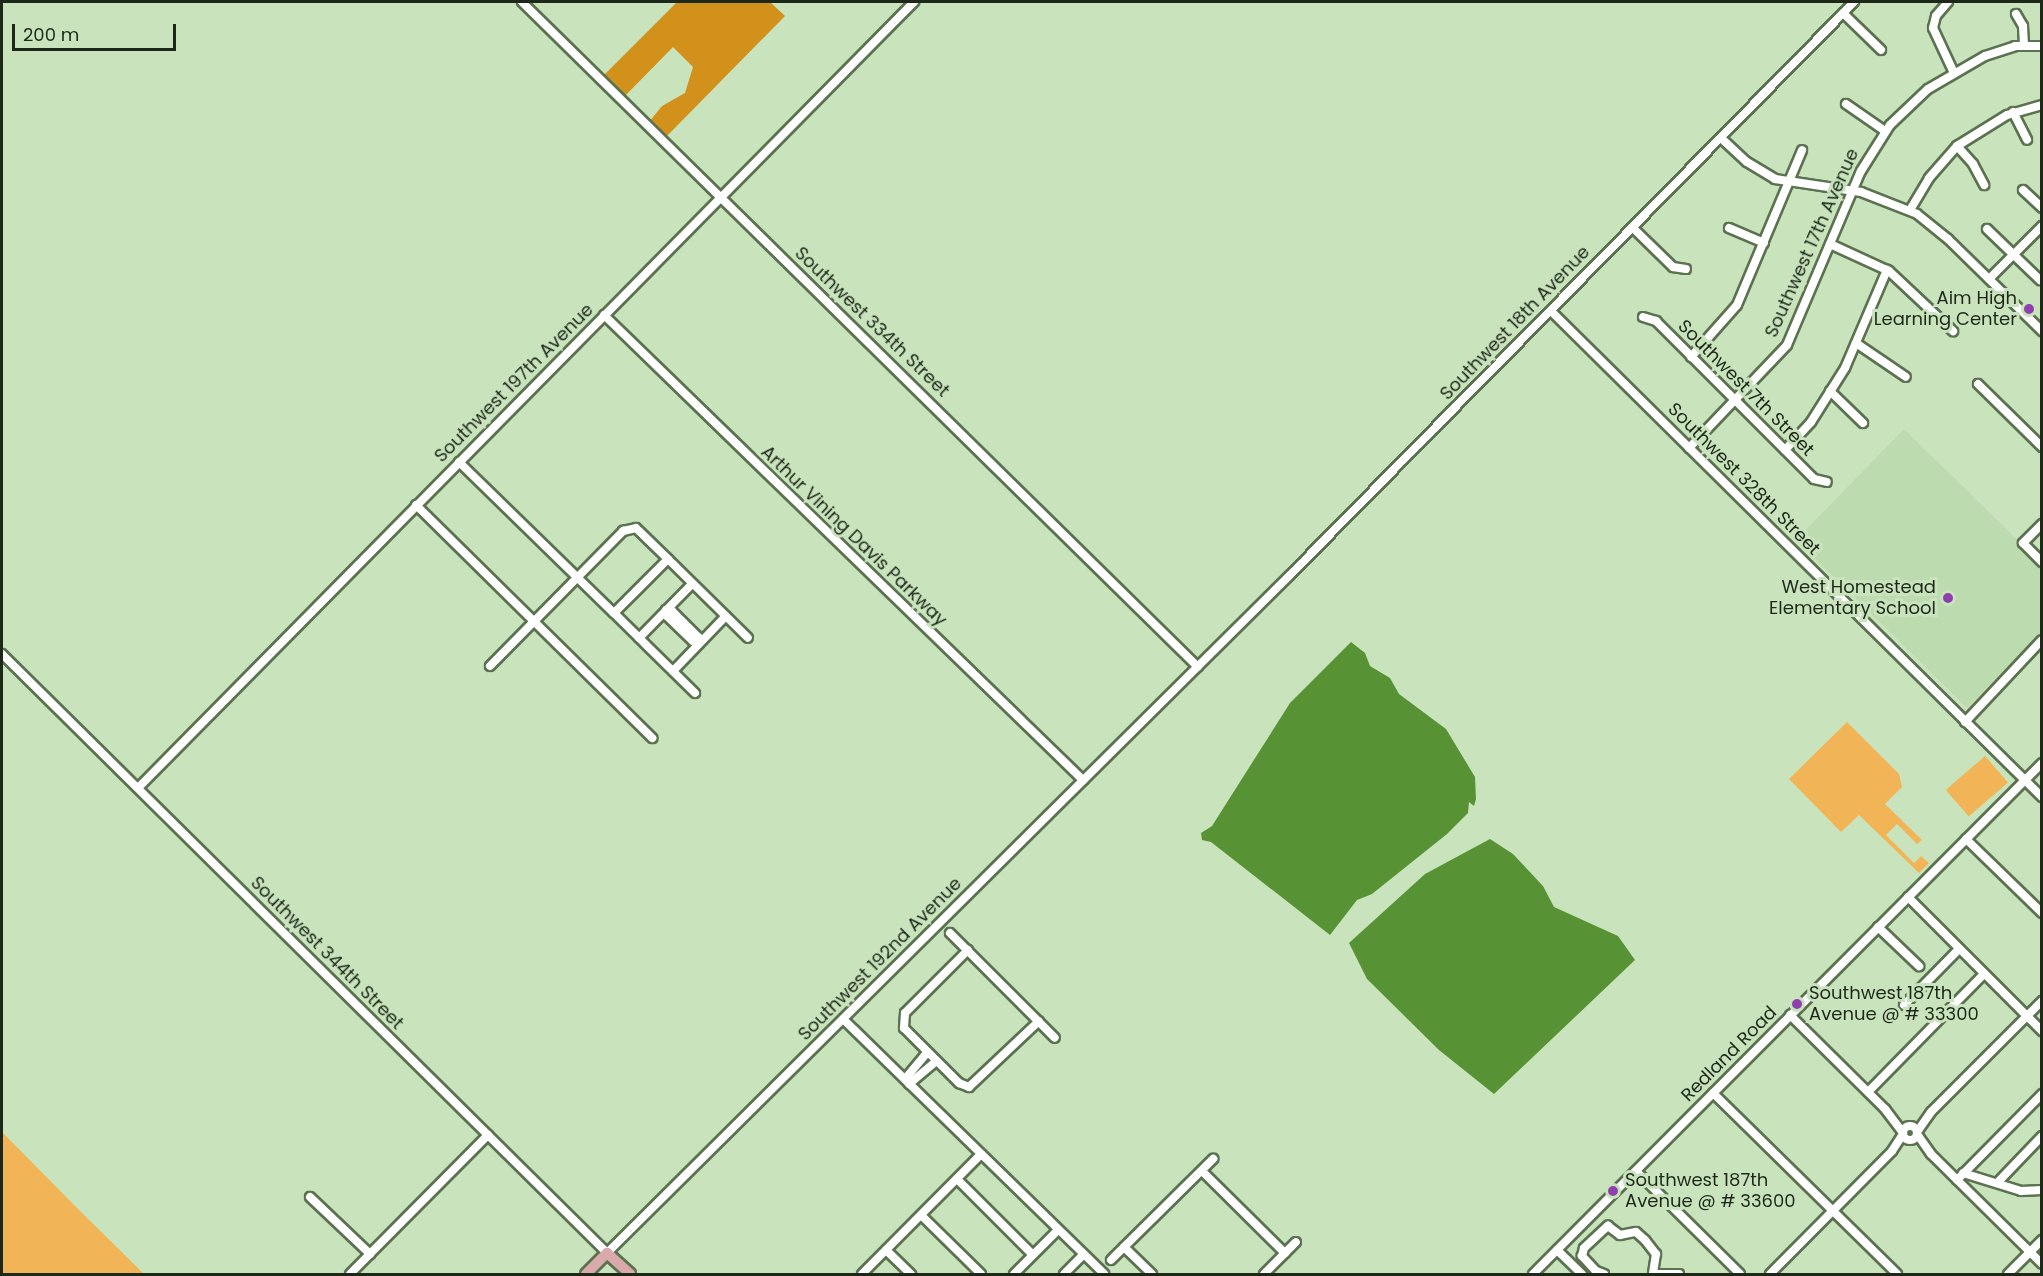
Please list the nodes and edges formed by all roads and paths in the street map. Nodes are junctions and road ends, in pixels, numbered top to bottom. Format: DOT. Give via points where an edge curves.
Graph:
graph roads {
  1 [pos="522,2"];
  2 [pos="914,2"];
  3 [pos="1854,2"];
  4 [pos="1948,2"];
  5 [pos="1843,13"];
  6 [pos="2016,14"];
  7 [pos="2024,45"];
  8 [pos="2042,46"];
  9 [pos="1881,50"];
  10 [pos="1954,73"];
  11 [pos="1846,104"];
  12 [pos="2042,105"];
  13 [pos="2013,112"];
  14 [pos="1885,131"];
  15 [pos="1721,138"];
  16 [pos="2027,140"];
  17 [pos="1957,146"];
  18 [pos="1802,150"];
  19 [pos="1788,183"];
  20 [pos="1984,185"];
  21 [pos="2023,190"];
  22 [pos="1852,191"];
  23 [pos="720,197"];
  24 [pos="2042,208"];
  25 [pos="1910,210"];
  26 [pos="2042,226"];
  27 [pos="1633,228"];
  28 [pos="1729,228"];
  29 [pos="1987,229"];
  30 [pos="1764,243"];
  31 [pos="1830,244"];
  32 [pos="2013,255"];
  33 [pos="1686,269"];
  34 [pos="1887,270"];
  35 [pos="1989,279"];
  36 [pos="2040,280"];
  37 [pos="1551,311"];
  38 [pos="604,315"];
  39 [pos="1643,317"];
  40 [pos="2041,328"];
  41 [pos="1953,331"];
  42 [pos="1856,343"];
  43 [pos="1691,357"];
  44 [pos="1906,377"];
  45 [pos="1978,384"];
  46 [pos="1830,392"];
  47 [pos="1736,401"];
  48 [pos="1863,423"];
  49 [pos="2042,447"];
  50 [pos="1689,448"];
  51 [pos="1785,450"];
  52 [pos="459,462"];
  53 [pos="1827,482"];
  54 [pos="416,505"];
  55 [pos="2042,524"];
  56 [pos="668,559"];
  57 [pos="2042,562"];
  58 [pos="577,577"];
  59 [pos="692,584"];
  60 [pos="667,611"];
  61 [pos="614,613"];
  62 [pos="726,616"];
  63 [pos="534,622"];
  64 [pos="639,638"];
  65 [pos="748,638"];
  66 [pos="2042,640"];
  67 [pos="699,642"];
  68 [pos="2,654"];
  69 [pos="489,666"];
  70 [pos="1198,667"];
  71 [pos="673,671"];
  72 [pos="695,693"];
  73 [pos="1965,722"];
  74 [pos="652,738"];
  75 [pos="2042,763"];
  76 [pos="1083,780"];
  77 [pos="2025,780"];
  78 [pos="138,788"];
  79 [pos="2042,797"];
  80 [pos="1966,839"];
  81 [pos="1908,897"];
  82 [pos="2042,913"];
  83 [pos="1878,927"];
  84 [pos="951,933"];
  85 [pos="1959,949"];
  86 [pos="968,950"];
  87 [pos="1919,966"];
  88 [pos="1984,975"];
  89 [pos="2042,1001"];
  90 [pos="1904,1005"];
  91 [pos="1790,1015"];
  92 [pos="2027,1015"];
  93 [pos="843,1019"];
  94 [pos="1039,1022"];
  95 [pos="2042,1031"];
  96 [pos="1055,1038"];
  97 [pos="928,1052"];
  98 [pos="936,1061"];
  99 [pos="918,1063"];
  100 [pos="926,1071"];
  101 [pos="907,1082"];
  102 [pos="1868,1092"];
  103 [pos="1713,1093"];
  104 [pos="2042,1094"];
  105 [pos="1910,1133"];
  106 [pos="488,1135"];
  107 [pos="2040,1141"];
  108 [pos="981,1154"];
  109 [pos="1213,1159"];
  110 [pos="1202,1171"];
  111 [pos="1636,1171"];
  112 [pos="1960,1176"];
  113 [pos="957,1179"];
  114 [pos="1999,1181"];
  115 [pos="2042,1190"];
  116 [pos="310,1197"];
  117 [pos="1833,1211"];
  118 [pos="921,1215"];
  119 [pos="1058,1230"];
  120 [pos="2042,1240"];
  121 [pos="1296,1242"];
  122 [pos="1124,1248"];
  123 [pos="886,1250"];
  124 [pos="1557,1250"];
  125 [pos="2030,1252"];
  126 [pos="607,1253"];
  127 [pos="370,1254"];
  128 [pos="1285,1254"];
  129 [pos="1033,1255"];
  130 [pos="1083,1255"];
  131 [pos="1111,1260"];
  132 [pos="2042,1264"];
  133 [pos="350,1275"];
  134 [pos="586,1275"];
  135 [pos="630,1275"];
  136 [pos="862,1275"];
  137 [pos="911,1275"];
  138 [pos="981,1275"];
  139 [pos="1014,1275"];
  140 [pos="1064,1275"];
  141 [pos="1104,1275"];
  142 [pos="1152,1275"];
  143 [pos="1264,1275"];
  144 [pos="1533,1275"];
  145 [pos="1582,1275"];
  146 [pos="1604,1275"];
  147 [pos="1655,1275"];
  148 [pos="1679,1275"];
  149 [pos="1740,1275"];
  150 [pos="1770,1275"];
  151 [pos="1897,1275"];
  152 [pos="2008,1275"];
  1 -- 23 [label="street, Southwest 334th Street"];
  2 -- 23 [label="street, Southwest 197th Avenue"];
  3 -- 5 [label="street, Southwest 18th Avenue"];
  4 -- 10 [label="street" via="1933,23 1934,36"];
  5 -- 9 [label="street"];
  5 -- 15 [label="street, Southwest 18th Avenue"];
  6 -- 7 [label="street" via="2023,26"];
  7 -- 8 [label="street, Southwest 17th Avenue"];
  7 -- 10 [label="street, Southwest 17th Avenue" via="1995,51"];
  10 -- 14 [label="street, Southwest 17th Avenue" via="1916,98"];
  11 -- 14 [label="street"];
  12 -- 13 [label="street"];
  13 -- 16 [label="street"];
  13 -- 17 [label="street"];
  14 -- 22 [label="street, Southwest 17th Avenue"];
  15 -- 19 [label="street" via="1756,169"];
  15 -- 27 [label="street, Southwest 18th Avenue"];
  17 -- 20 [label="street"];
  17 -- 25 [label="street" via="1929,178"];
  18 -- 19 [label="street"];
  19 -- 22 [label="street"];
  19 -- 30 [label="street"];
  21 -- 24 [label="street"];
  22 -- 25 [label="street"];
  22 -- 31 [label="street, Southwest 17th Avenue"];
  23 -- 38 [label="street, Southwest 197th Avenue"];
  23 -- 70 [label="street, Southwest 334th Street"];
  25 -- 35 [label="street" via="1941,232"];
  26 -- 32 [label="street"];
  27 -- 33 [label="street" via="1673,267"];
  27 -- 37 [label="street, Southwest 18th Avenue"];
  28 -- 30 [label="street"];
  29 -- 32 [label="street"];
  30 -- 43 [label="street" via="1734,311"];
  31 -- 34 [label="street"];
  31 -- 47 [label="street, Southwest 17th Avenue" via="1790,340"];
  32 -- 35 [label="street"];
  32 -- 36 [label="street"];
  34 -- 41 [label="street"];
  34 -- 42 [label="street"];
  35 -- 40 [label="street"];
  37 -- 50 [label="street, Southwest 328th Street"];
  37 -- 70 [label="street, Southwest 18th Avenue"];
  38 -- 52 [label="street, Southwest 197th Avenue"];
  38 -- 76 [label="street, Arthur Vining Davis Parkway"];
  39 -- 43 [label="street, Southwest 7th Street" via="1656,321"];
  42 -- 44 [label="street"];
  42 -- 46 [label="street"];
  43 -- 47 [label="street, Southwest 7th Street"];
  45 -- 49 [label="street"];
  46 -- 48 [label="street"];
  46 -- 51 [label="street" via="1811,422"];
  47 -- 50 [label="street, Southwest 17th Avenue"];
  47 -- 51 [label="street, Southwest 7th Street"];
  50 -- 73 [label="street, Southwest 328th Street"];
  51 -- 53 [label="street, Southwest 7th Street" via="1814,479"];
  52 -- 54 [label="street, Southwest 197th Avenue"];
  52 -- 58 [label="street"];
  54 -- 63 [label="street"];
  54 -- 78 [label="street, Southwest 197th Avenue"];
  55 -- 57 [label="street" via="2023,543"];
  56 -- 58 [label="street" via="640,531 630,528"];
  56 -- 59 [label="street"];
  56 -- 61 [label="street"];
  58 -- 61 [label="street"];
  58 -- 63 [label="street"];
  59 -- 60 [label="street"];
  59 -- 62 [label="street"];
  60 -- 64 [label="street"];
  60 -- 67 [label="street" via="672,611"];
  61 -- 64 [label="street"];
  62 -- 65 [label="street"];
  62 -- 67 [label="street"];
  63 -- 69 [label="street"];
  63 -- 74 [label="street"];
  64 -- 71 [label="street"];
  66 -- 73 [label="street"];
  67 -- 71 [label="street"];
  68 -- 78 [label="street, Southwest 344th Street"];
  70 -- 76 [label="street, Southwest 192nd Avenue"];
  71 -- 72 [label="street"];
  73 -- 77 [label="street, Southwest 328th Street"];
  75 -- 77 [label="street, Redland Road"];
  76 -- 93 [label="street, Southwest 192nd Avenue"];
  77 -- 79 [label="street, Southwest 328th Street"];
  77 -- 80 [label="street, Redland Road"];
  78 -- 106 [label="street, Southwest 344th Street"];
  80 -- 81 [label="street, Redland Road"];
  80 -- 82 [label="street"];
  81 -- 83 [label="street, Redland Road"];
  81 -- 85 [label="street"];
  83 -- 87 [label="street"];
  83 -- 91 [label="street, Redland Road"];
  84 -- 86 [label="street"];
  85 -- 88 [label="street"];
  85 -- 90 [label="street"];
  86 -- 94 [label="street"];
  86 -- 97 [label="street" via="902,1018 904,1028"];
  88 -- 92 [label="street"];
  88 -- 102 [label="street"];
  89 -- 92 [label="street"];
  91 -- 102 [label="street"];
  91 -- 103 [label="street, Redland Road"];
  92 -- 95 [label="street"];
  92 -- 105 [label="street"];
  93 -- 101 [label="street"];
  93 -- 126 [label="street, Southwest 192nd Avenue"];
  94 -- 96 [label="street"];
  94 -- 98 [label="street" via="975,1086 958,1083"];
  97 -- 98 [label="street"];
  97 -- 99 [label="street"];
  98 -- 100 [label="street"];
  99 -- 100 [label="street"];
  99 -- 101 [label="street"];
  100 -- 101 [label="street"];
  101 -- 108 [label="street"];
  102 -- 105 [label="street"];
  103 -- 111 [label="street, Redland Road"];
  103 -- 117 [label="street"];
  104 -- 112 [label="street"];
  105 -- 112 [label="street"];
  105 -- 117 [label="street"];
  106 -- 126 [label="street, Southwest 344th Street"];
  106 -- 127 [label="street"];
  107 -- 114 [label="street"];
  108 -- 113 [label="street"];
  108 -- 119 [label="street"];
  109 -- 110 [label="street"];
  110 -- 122 [label="street"];
  110 -- 128 [label="street"];
  111 -- 124 [label="street, Redland Road"];
  111 -- 149 [label="street"];
  112 -- 114 [label="street"];
  112 -- 125 [label="street"];
  113 -- 118 [label="street"];
  113 -- 129 [label="street"];
  114 -- 115 [label="street" via="2021,1191"];
  116 -- 127 [label="street"];
  117 -- 150 [label="street"];
  117 -- 151 [label="street"];
  118 -- 123 [label="street"];
  118 -- 138 [label="street"];
  119 -- 129 [label="street"];
  119 -- 130 [label="street"];
  120 -- 125 [label="street"];
  121 -- 128 [label="street"];
  122 -- 131 [label="street"];
  122 -- 142 [label="street"];
  123 -- 136 [label="street"];
  123 -- 137 [label="street"];
  124 -- 144 [label="street, Redland Road"];
  124 -- 145 [label="street"];
  125 -- 132 [label="street"];
  125 -- 152 [label="street"];
  126 -- 134 [label="main road, Southwest 192nd Avenue"];
  126 -- 135 [label="main road, Southwest 344th Street"];
  127 -- 133 [label="street"];
  128 -- 143 [label="street"];
  129 -- 139 [label="street"];
  130 -- 140 [label="street"];
  130 -- 141 [label="street"];
  146 -- 147 [label="street" via="1582,1256 1584,1248 1608,1226 1620,1235 1636,1232 1645,1240 1656,1254"];
  147 -- 148 [label="street"];
}
